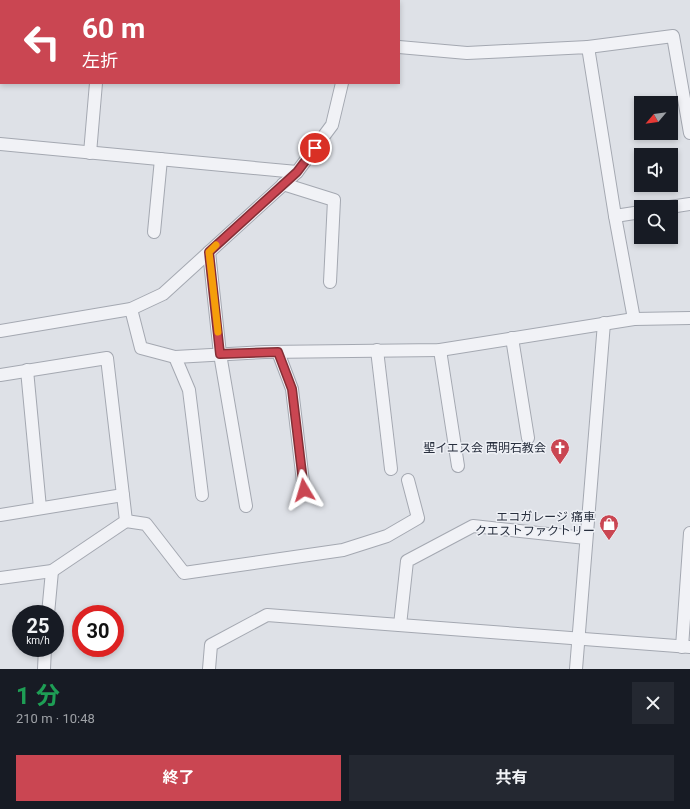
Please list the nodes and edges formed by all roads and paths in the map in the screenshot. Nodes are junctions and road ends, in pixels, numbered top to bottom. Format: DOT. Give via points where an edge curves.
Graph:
graph roads {
  1 [pos="400,47"];
  2 [pos="588,47"];
  3 [pos="96,84"];
  4 [pos="342,84"];
  5 [pos="690,133"];
  6 [pos="0,144"];
  7 [pos="90,153"];
  8 [pos="161,159"];
  9 [pos="297,172"];
  10 [pos="283,184"];
  11 [pos="690,204"];
  12 [pos="678,206"];
  13 [pos="634,213"];
  14 [pos="615,216"];
  15 [pos="154,232"];
  16 [pos="209,252"];
  17 [pos="330,282"];
  18 [pos="131,309"];
  19 [pos="690,318"];
  20 [pos="634,319"];
  21 [pos="604,323"];
  22 [pos="0,331"];
  23 [pos="512,338"];
  24 [pos="377,350"];
  25 [pos="440,350"];
  26 [pos="278,352"];
  27 [pos="220,354"];
  28 [pos="175,356"];
  29 [pos="27,370"];
  30 [pos="0,375"];
  31 [pos="528,438"];
  32 [pos="458,466"];
  33 [pos="391,469"];
  34 [pos="408,480"];
  35 [pos="304,490"];
  36 [pos="123,495"];
  37 [pos="202,495"];
  38 [pos="246,506"];
  39 [pos="40,508"];
  40 [pos="0,515"];
  41 [pos="126,521"];
  42 [pos="690,533"];
  43 [pos="586,538"];
  44 [pos="52,572"];
  45 [pos="0,578"];
  46 [pos="49,605"];
  47 [pos="400,625"];
  48 [pos="578,638"];
  49 [pos="686,647"];
  50 [pos="45,657"];
  51 [pos="44,669"];
  52 [pos="209,669"];
  53 [pos="576,669"];
  1 -- 2 [label="street" via="467,53"];
  2 -- 5 [label="street" via="673,36"];
  2 -- 14 [label="street"];
  3 -- 7 [label="street"];
  4 -- 9 [label="street" via="332,125"];
  6 -- 7 [label="street"];
  7 -- 8 [label="street"];
  8 -- 9 [label="street"];
  8 -- 15 [label="street"];
  9 -- 10 [label="street"];
  10 -- 16 [label="street"];
  10 -- 17 [label="street" via="334,200"];
  11 -- 12 [label="street"];
  13 -- 14 [label="street"];
  14 -- 20 [label="street"];
  16 -- 18 [label="street" via="163,294"];
  16 -- 27 [label="street"];
  18 -- 22 [label="street"];
  18 -- 28 [label="street" via="141,348"];
  19 -- 20 [label="street"];
  20 -- 21 [label="street"];
  21 -- 23 [label="street"];
  21 -- 43 [label="street"];
  23 -- 25 [label="street"];
  23 -- 31 [label="street"];
  24 -- 25 [label="street"];
  24 -- 26 [label="street"];
  24 -- 33 [label="street"];
  25 -- 32 [label="street"];
  26 -- 27 [label="street"];
  26 -- 35 [label="street" via="292,389"];
  27 -- 28 [label="street"];
  27 -- 38 [label="street"];
  28 -- 37 [label="street" via="189,390"];
  29 -- 30 [label="street"];
  29 -- 36 [label="street" via="108,358"];
  29 -- 39 [label="street"];
  34 -- 41 [label="street" via="418,518 387,536 343,550 184,574 146,524"];
  36 -- 39 [label="street"];
  36 -- 41 [label="street"];
  39 -- 40 [label="street"];
  41 -- 44 [label="street"];
  42 -- 49 [label="street"];
  43 -- 47 [label="street" via="473,526 407,561"];
  43 -- 48 [label="street"];
  44 -- 45 [label="street"];
  44 -- 46 [label="street"];
  47 -- 48 [label="street"];
  47 -- 52 [label="street" via="267,615 211,645"];
  48 -- 49 [label="street"];
  48 -- 53 [label="street"];
  50 -- 51 [label="street"];
}
